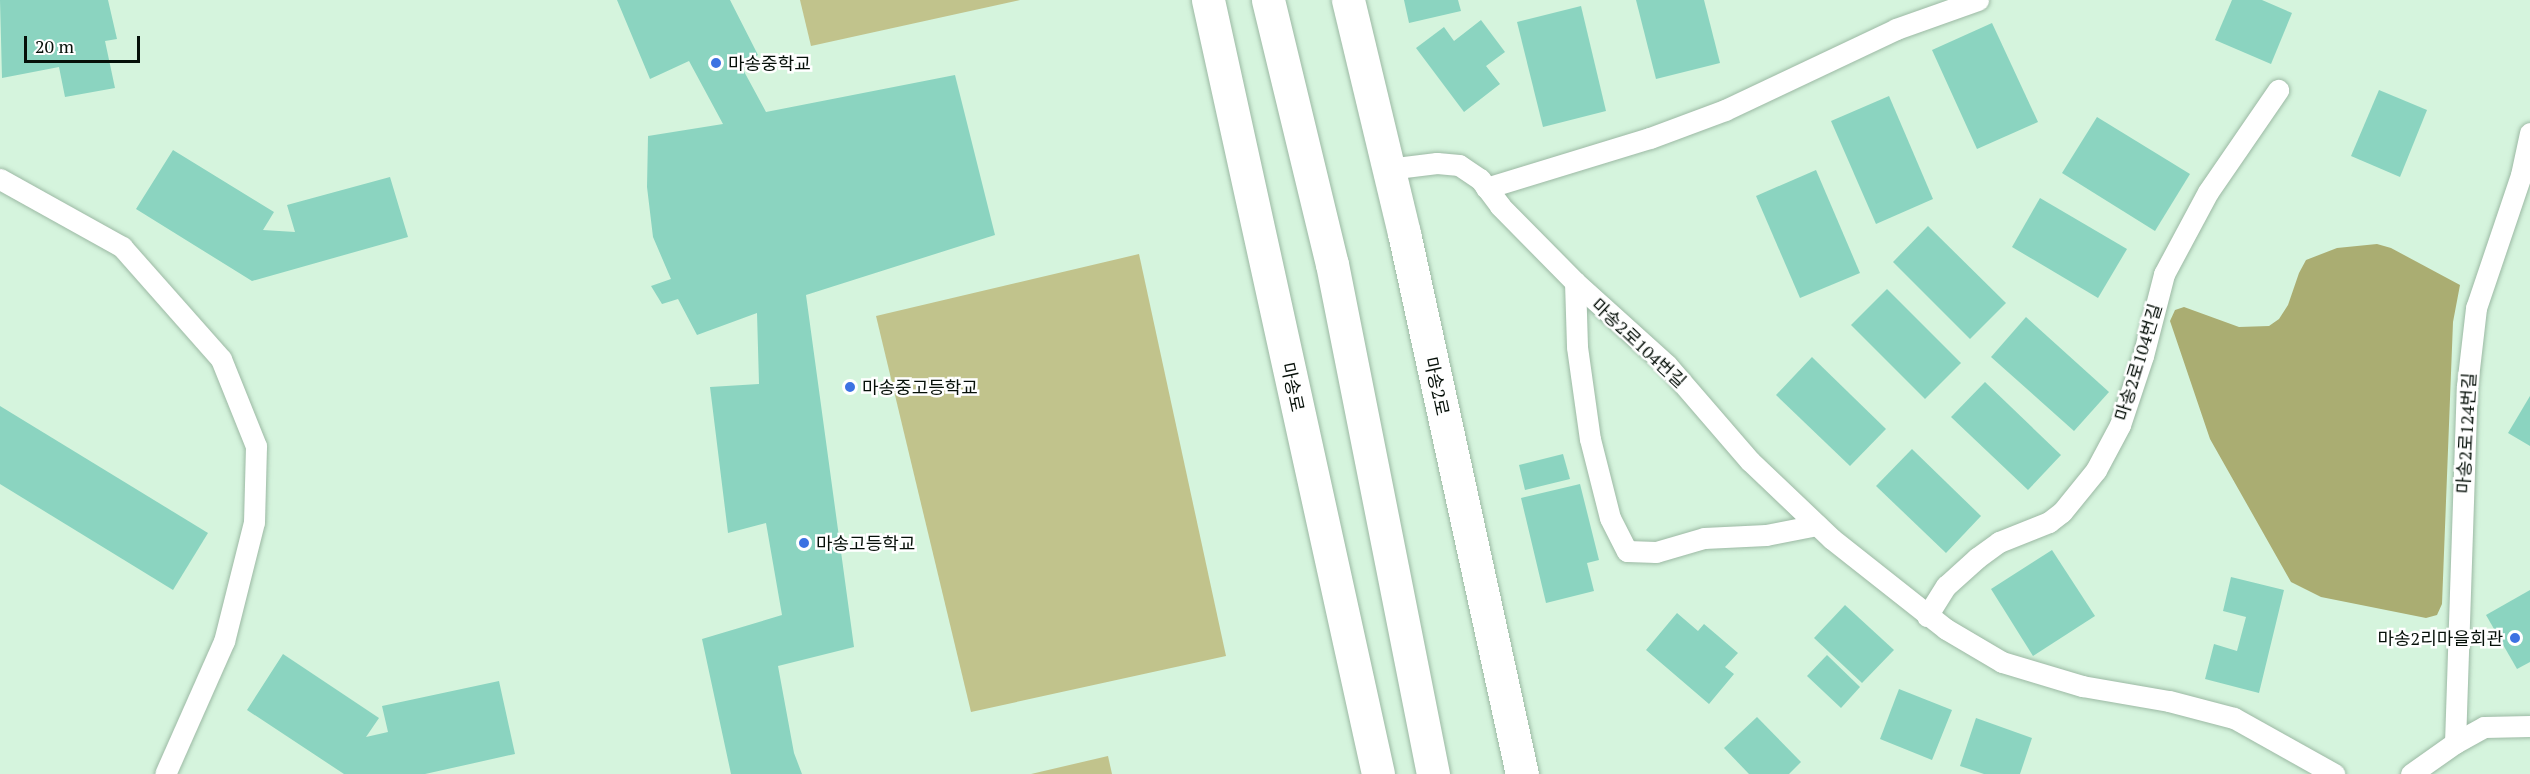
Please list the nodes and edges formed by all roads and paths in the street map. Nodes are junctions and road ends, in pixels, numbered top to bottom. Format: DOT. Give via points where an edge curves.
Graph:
graph roads {
  1 [pos="1208,0"];
  2 [pos="1268,0"];
  3 [pos="1348,0"];
  4 [pos="1978,0"];
  5 [pos="2278,90"];
  6 [pos="2530,133"];
  7 [pos="1388,169"];
  8 [pos="0,179"];
  9 [pos="1486,188"];
  10 [pos="1575,282"];
  11 [pos="1817,525"];
  12 [pos="1927,616"];
  13 [pos="2530,726"];
  14 [pos="2455,743"];
  15 [pos="2436,765"];
  16 [pos="165,774"];
  17 [pos="1378,774"];
  18 [pos="1433,774"];
  19 [pos="1522,774"];
  20 [pos="2334,774"];
  21 [pos="2411,774"];
  1 -- 17 [label="street, 마송로"];
  2 -- 18 [label="street" via="1332,264"];
  3 -- 7 [label="street, 마송2로"];
  4 -- 9 [label="lane" via="1896,28 1725,110 1650,138"];
  5 -- 12 [label="lane, 마송2로104번길" via="2208,192 2164,274 2120,425 2096,470 2049,522 1999,542 1977,558 1946,586"];
  6 -- 14 [label="lane, 마송2로124번길" via="2521,175 2476,308 2467,386"];
  7 -- 9 [label="lane, 마송2로104번길" via="1437,163 1459,165"];
  7 -- 19 [label="street, 마송2로"];
  8 -- 16 [label="lane" via="122,247 221,359 256,446 254,522 224,641"];
  9 -- 10 [label="lane, 마송2로104번길"];
  10 -- 11 [label="lane, 마송2로104번길" via="1667,365 1750,461"];
  10 -- 11 [label="lane" via="1577,347 1590,440 1610,518 1627,551 1656,552 1704,538 1766,535"];
  11 -- 12 [label="lane, 마송2로104번길"];
  12 -- 20 [label="lane, 마송2로104번길" via="2002,662 2082,686 2169,701 2234,718"];
  13 -- 14 [label="lane" via="2484,727"];
  14 -- 15 [label="lane"];
  15 -- 21 [label="lane"];
}
